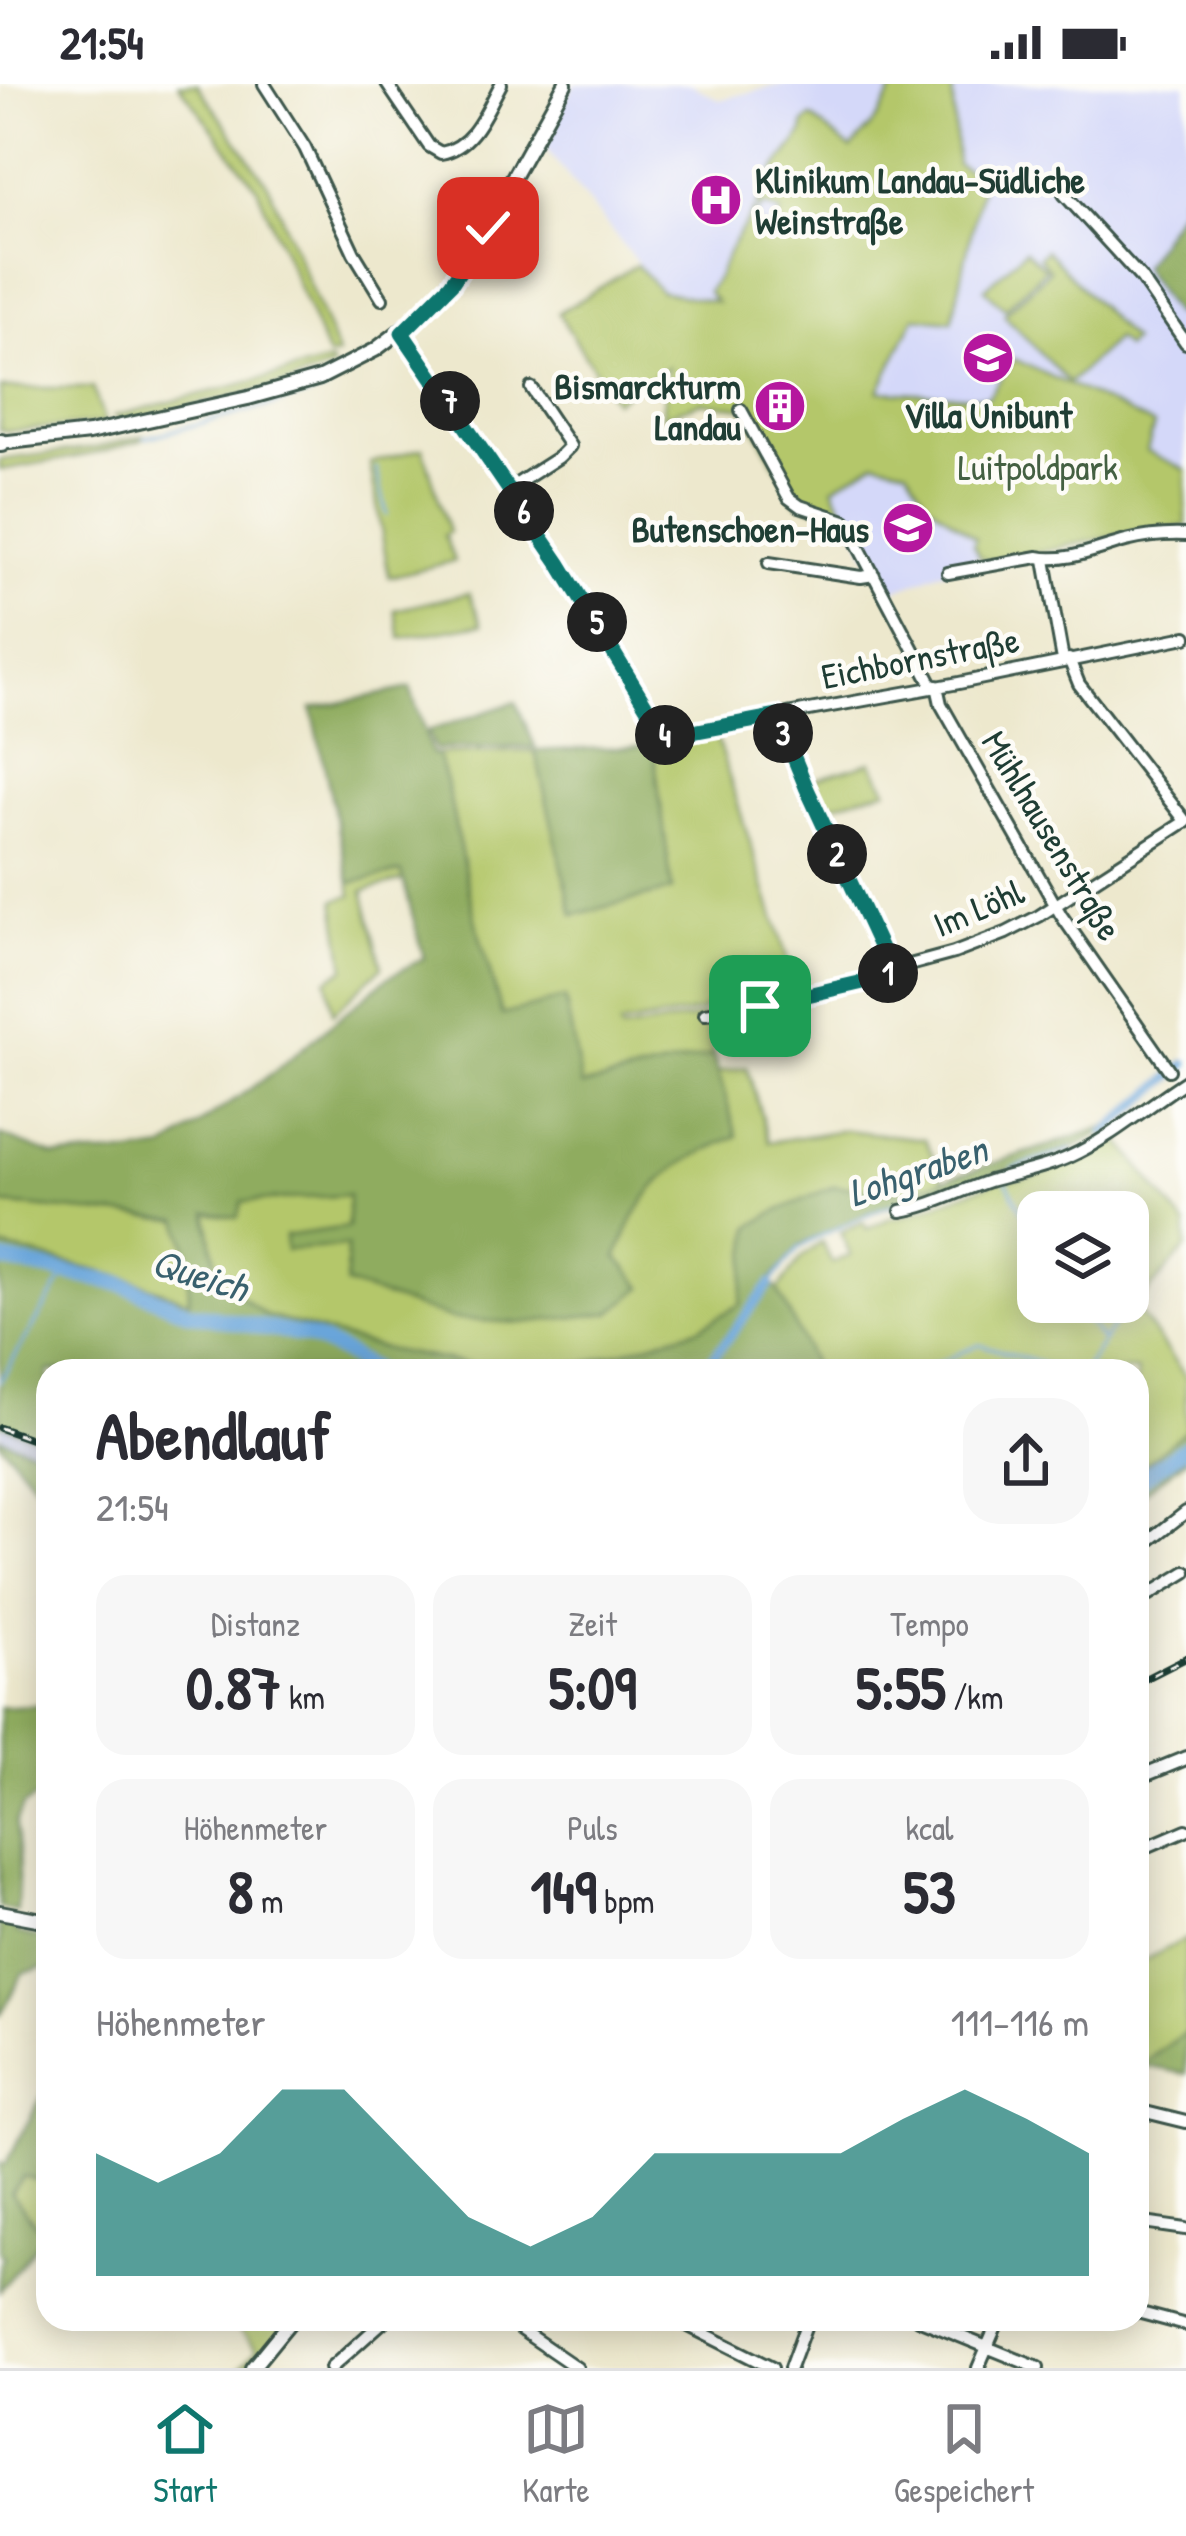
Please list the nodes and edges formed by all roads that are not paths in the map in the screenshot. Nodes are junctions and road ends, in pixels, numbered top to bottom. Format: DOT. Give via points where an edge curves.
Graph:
graph roads {
  1 [pos="283,84"];
  2 [pos="387,84"];
  3 [pos="501,84"];
  4 [pos="565,84"];
  5 [pos="267,88"];
  6 [pos="1064,194"];
  7 [pos="382,299"];
  8 [pos="402,333"];
  9 [pos="1186,343"];
  10 [pos="531,388"];
  11 [pos="741,410"];
  12 [pos="0,443"];
  13 [pos="509,489"];
  14 [pos="1186,535"];
  15 [pos="1045,560"];
  16 [pos="769,563"];
  17 [pos="948,573"];
  18 [pos="874,575"];
  19 [pos="1186,637"];
  20 [pos="1066,660"];
  21 [pos="935,686"];
  22 [pos="777,716"];
  23 [pos="1186,822"];
  24 [pos="1057,904"];
  25 [pos="891,970"];
  26 [pos="705,1014"];
  27 [pos="1169,1070"];
  28 [pos="1184,1085"];
  29 [pos="901,1211"];
  30 [pos="1186,1512"];
  31 [pos="1149,1541"];
  32 [pos="1186,1572"];
  33 [pos="1149,1595"];
  34 [pos="1186,1758"];
  35 [pos="1149,1773"];
  36 [pos="1186,1830"];
  37 [pos="1149,1846"];
  38 [pos="0,1912"];
  39 [pos="36,1919"];
  40 [pos="1149,2113"];
  41 [pos="1186,2122"];
  42 [pos="1149,2224"];
  43 [pos="1186,2229"];
  44 [pos="1149,2315"];
  45 [pos="1186,2325"];
  46 [pos="282,2331"];
  47 [pos="373,2331"];
  48 [pos="527,2331"];
  49 [pos="699,2331"];
  50 [pos="804,2331"];
  51 [pos="949,2331"];
  52 [pos="994,2331"];
  53 [pos="988,2346"];
  54 [pos="252,2368"];
  55 [pos="331,2368"];
  56 [pos="577,2368"];
  57 [pos="772,2368"];
  58 [pos="790,2368"];
  59 [pos="978,2368"];
  60 [pos="1037,2368"];
  1 -- 5 [label="street"];
  2 -- 3 [label="street" via="441,153 472,136"];
  4 -- 8 [label="street" via="471,257"];
  5 -- 7 [label="street"];
  6 -- 9 [label="street" via="1141,278"];
  8 -- 12 [label="street" via="320,378 248,398 89,433"];
  8 -- 13 [label="street"];
  10 -- 13 [label="street" via="570,446"];
  11 -- 18 [label="street, Mühlhausenstraße" via="789,498 845,521"];
  13 -- 22 [label="street, Eichbornstraße" via="665,736"];
  14 -- 15 [label="street"];
  15 -- 17 [label="street"];
  15 -- 20 [label="street"];
  16 -- 18 [label="street"];
  18 -- 21 [label="street, Mühlhausenstraße"];
  19 -- 20 [label="street, Eichbornstraße"];
  20 -- 21 [label="street, Eichbornstraße"];
  20 -- 23 [label="street"];
  21 -- 22 [label="street, Eichbornstraße"];
  21 -- 24 [label="street, Mühlhausenstraße"];
  22 -- 25 [label="street"];
  23 -- 24 [label="street, Im Löhl"];
  24 -- 25 [label="street, Im Löhl" via="1006,933"];
  24 -- 27 [label="street, Mühlhausenstraße"];
  25 -- 26 [label="street, Im Löhl"];
  28 -- 29 [label="street" via="1086,1149"];
  30 -- 31 [label="street"];
  32 -- 33 [label="street"];
  34 -- 35 [label="street"];
  36 -- 37 [label="street"];
  38 -- 39 [label="street"];
  40 -- 41 [label="street"];
  42 -- 43 [label="street"];
  44 -- 45 [label="street"];
  46 -- 54 [label="street"];
  47 -- 55 [label="street"];
  48 -- 56 [label="street"];
  49 -- 57 [label="street"];
  50 -- 58 [label="street"];
  51 -- 53 [label="street"];
  52 -- 53 [label="street"];
  53 -- 59 [label="street"];
  53 -- 60 [label="street"];
}
